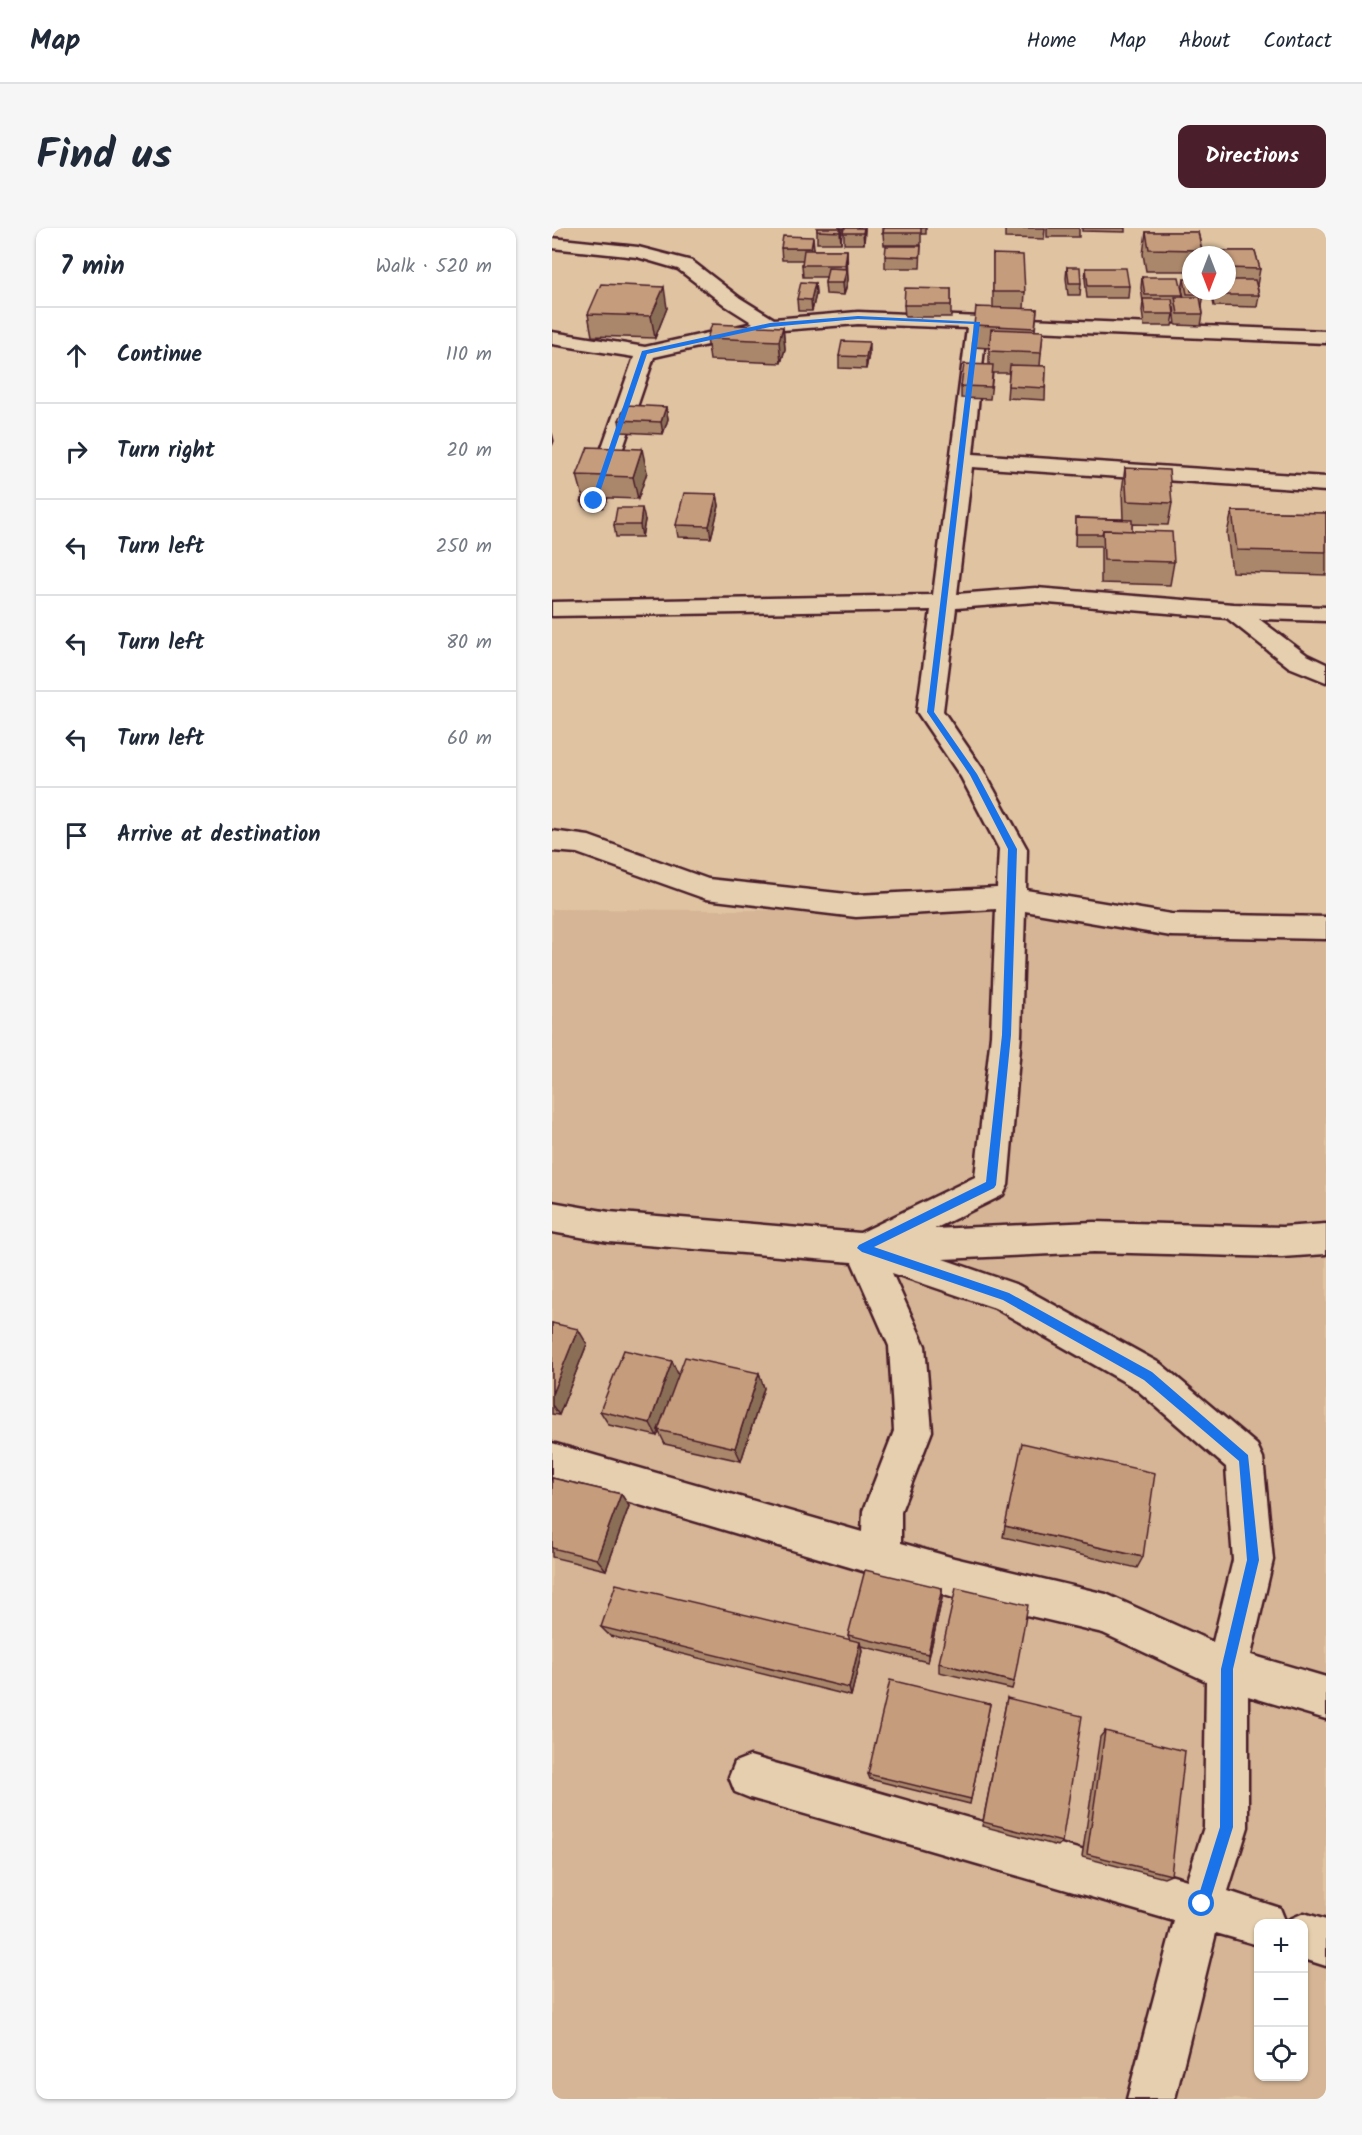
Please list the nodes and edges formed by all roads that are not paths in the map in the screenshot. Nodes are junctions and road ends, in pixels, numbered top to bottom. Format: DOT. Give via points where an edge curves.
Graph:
graph roads {
  1 [pos="552,243"];
  2 [pos="977,322"];
  3 [pos="770,325"];
  4 [pos="1326,337"];
  5 [pos="552,338"];
  6 [pos="645,353"];
  7 [pos="962,460"];
  8 [pos="1326,484"];
  9 [pos="594,501"];
  10 [pos="944,602"];
  11 [pos="552,609"];
  12 [pos="1233,611"];
  13 [pos="1326,614"];
  14 [pos="1326,674"];
  15 [pos="552,841"];
  16 [pos="1009,898"];
  17 [pos="1326,928"];
  18 [pos="552,1217"];
  19 [pos="1326,1239"];
  20 [pos="862,1248"];
  21 [pos="552,1461"];
  22 [pos="881,1556"];
  23 [pos="1227,1669"];
  24 [pos="1326,1698"];
  25 [pos="750,1777"];
  26 [pos="1202,1904"];
  27 [pos="1254,1920"];
  28 [pos="1308,1937"];
  29 [pos="1326,1943"];
  30 [pos="1151,2099"];
  1 -- 3 [label="street" via="638,252 685,265"];
  2 -- 3 [label="street" via="858,318"];
  2 -- 4 [label="street"];
  2 -- 7 [label="street"];
  3 -- 6 [label="street"];
  5 -- 6 [label="street"];
  6 -- 9 [label="street"];
  7 -- 8 [label="street"];
  7 -- 10 [label="street"];
  10 -- 11 [label="street"];
  10 -- 12 [label="street" via="1036,595"];
  10 -- 16 [label="street" via="930,712 973,774 1012,849"];
  12 -- 13 [label="street"];
  12 -- 14 [label="street" via="1298,662"];
  15 -- 16 [label="street" via="579,843 706,889 856,906"];
  16 -- 17 [label="street" via="1171,926"];
  16 -- 20 [label="street" via="1006,1035 991,1185"];
  18 -- 20 [label="street" via="609,1227"];
  19 -- 20 [label="street" via="1282,1242 1094,1237"];
  20 -- 22 [label="street" via="907,1346 913,1431 882,1510"];
  20 -- 23 [label="street" via="1006,1296 1148,1376 1244,1458 1253,1560"];
  21 -- 22 [label="street"];
  22 -- 23 [label="street" via="954,1578 1106,1614"];
  23 -- 24 [label="street"];
  23 -- 26 [label="street" via="1226,1827"];
  25 -- 26 [label="street"];
  26 -- 27 [label="street"];
  26 -- 30 [label="street"];
  28 -- 29 [label="street"];
}
